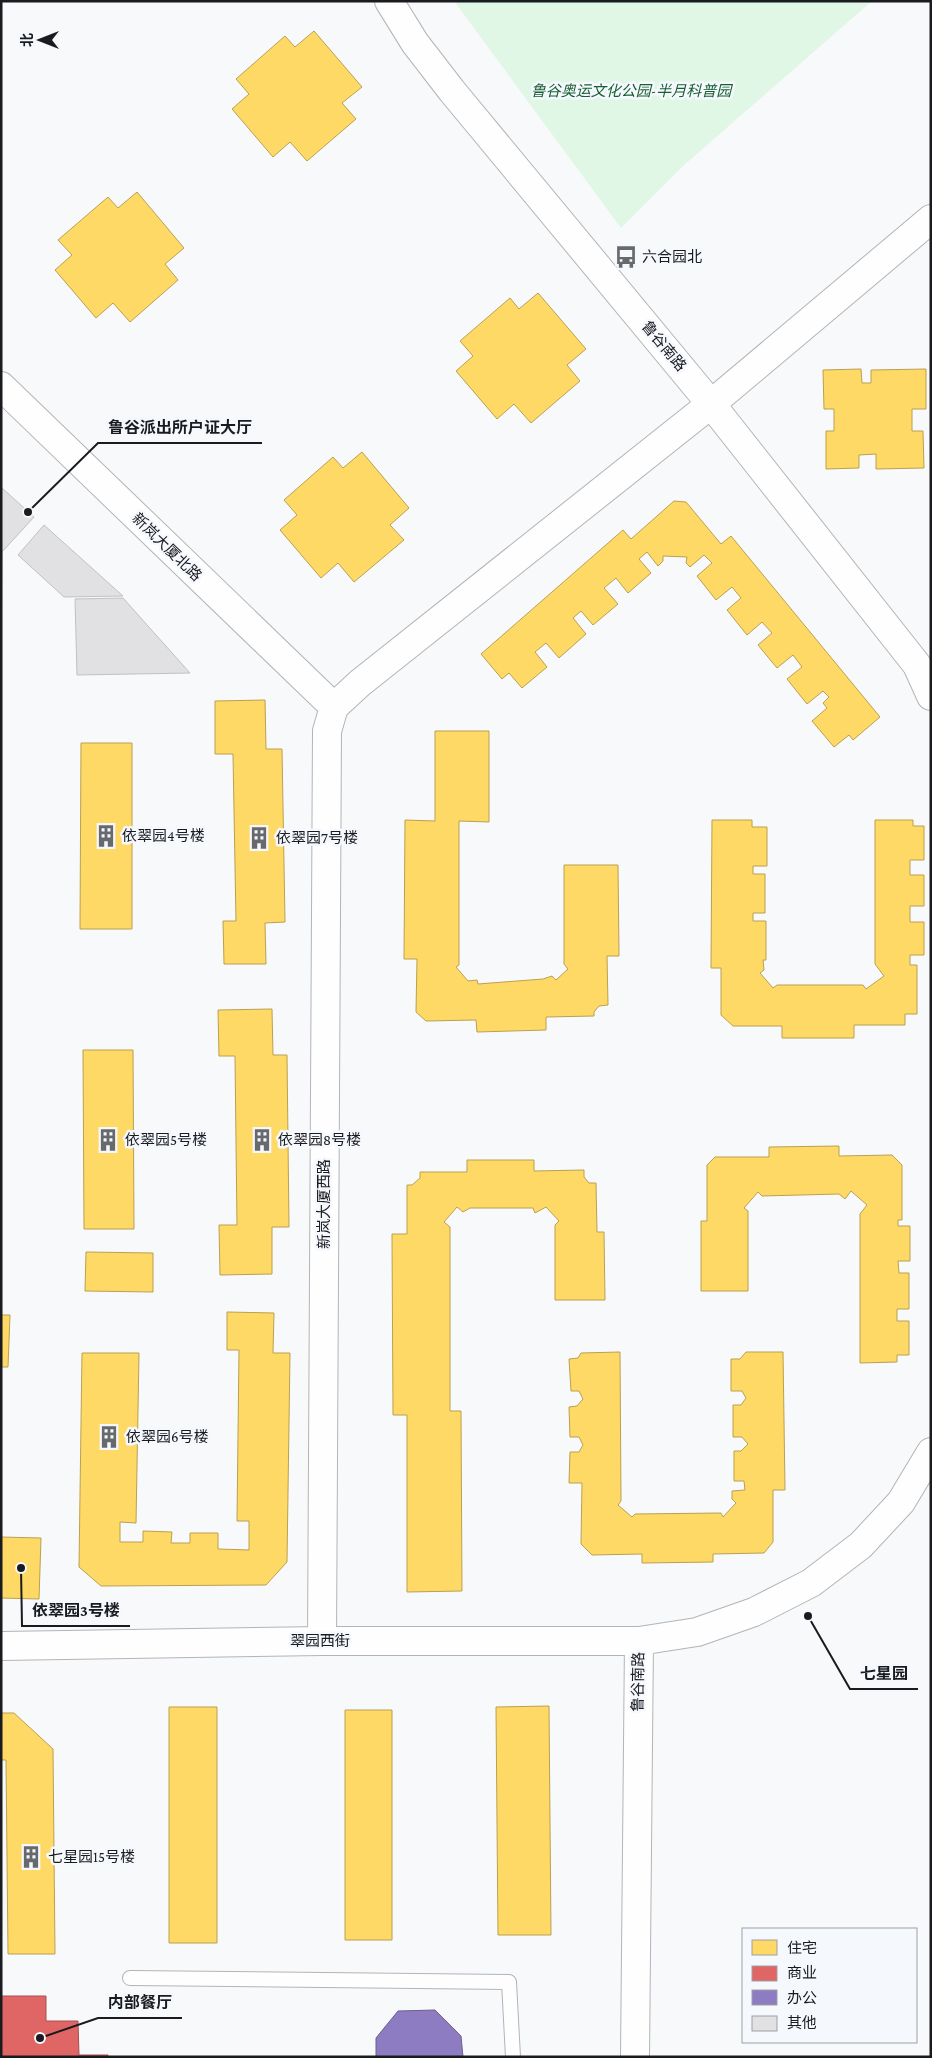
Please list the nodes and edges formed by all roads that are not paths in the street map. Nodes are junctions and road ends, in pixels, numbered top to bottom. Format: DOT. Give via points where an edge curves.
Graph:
graph roads {
  1 [pos="389,1"];
  2 [pos="931,220"];
  3 [pos="1,386"];
  4 [pos="711,404"];
  5 [pos="931,696"];
  6 [pos="334,708"];
  7 [pos="931,1452"];
  8 [pos="322,1641"];
  9 [pos="639,1641"];
  10 [pos="1,1646"];
  11 [pos="130,1978"];
  12 [pos="513,2057"];
  13 [pos="635,2057"];
  1 -- 4 [label="street, 鲁谷南路" via="415,43 452,91"];
  2 -- 4 [label="street"];
  3 -- 6 [label="street, 新岚大厦北路"];
  4 -- 5 [label="street, 鲁谷南路" via="917,666"];
  4 -- 6 [label="street" via="360,683"];
  6 -- 8 [label="street, 新岚大厦西路" via="327,731"];
  7 -- 9 [label="street, 鲁谷南路" via="901,1502 861,1545 811,1583 754,1612 705,1629"];
  8 -- 9 [label="street, 翠园西街"];
  8 -- 10 [label="street, 翠园西街"];
  9 -- 13 [label="street, 鲁谷南路"];
  11 -- 12 [label="lane" via="509,1982"];
}
